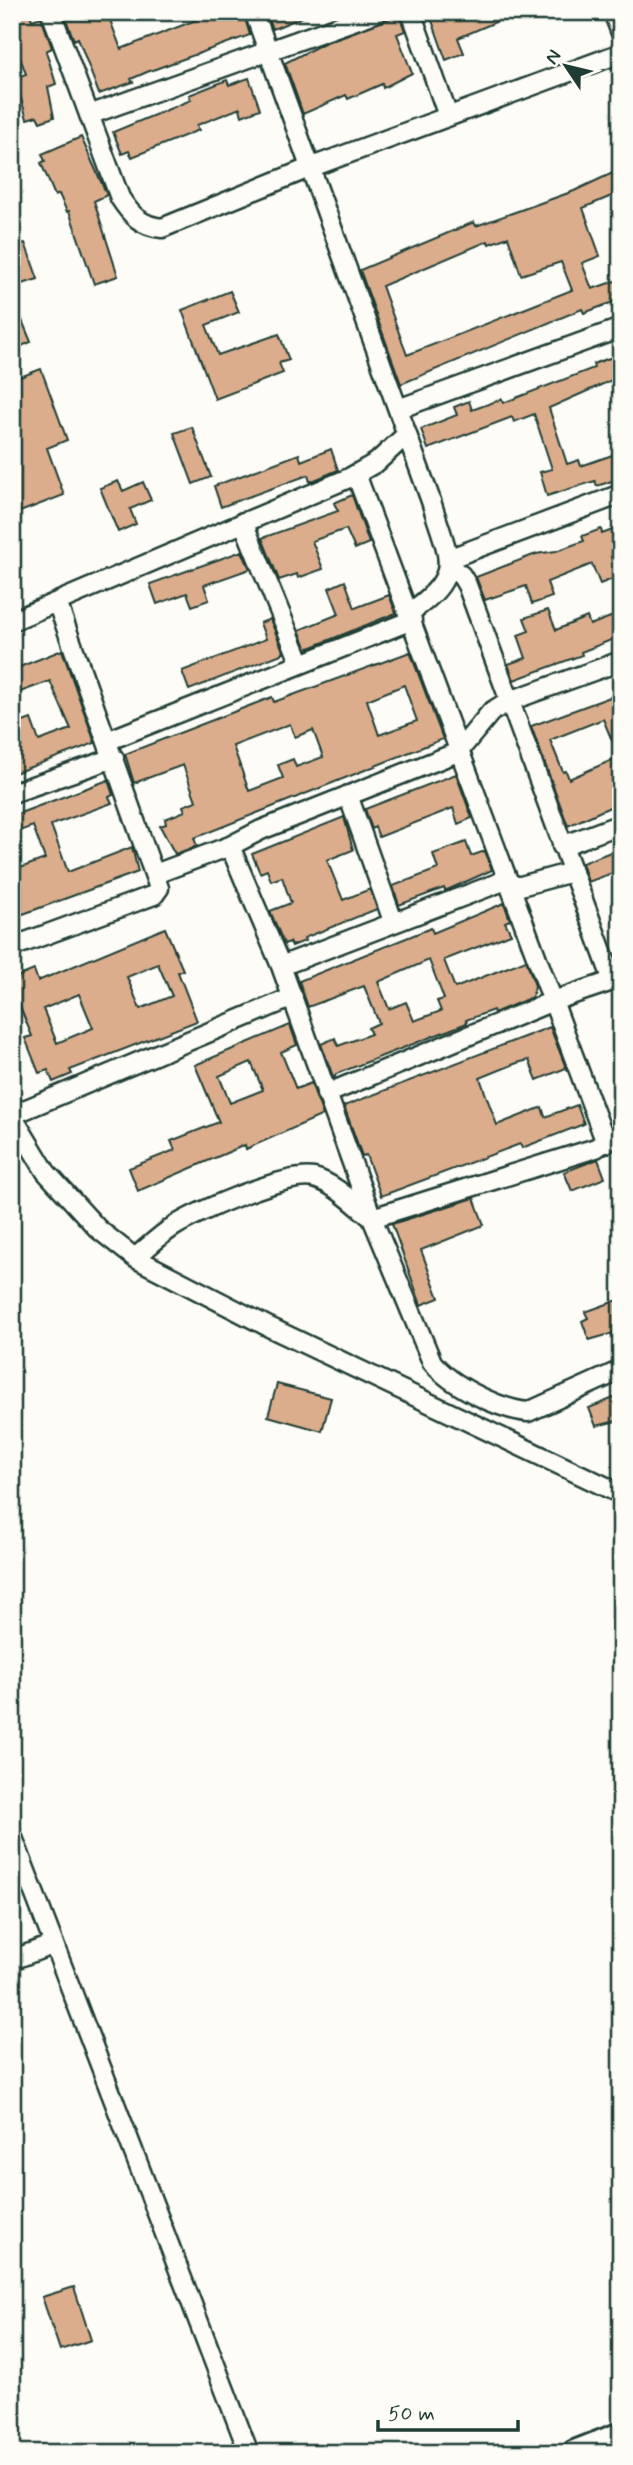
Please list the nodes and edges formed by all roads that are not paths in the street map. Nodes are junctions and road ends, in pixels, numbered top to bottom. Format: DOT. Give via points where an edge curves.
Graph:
graph roads {
  1 [pos="51,12"];
  2 [pos="254,12"];
  3 [pos="378,12"];
  4 [pos="411,12"];
  5 [pos="613,12"];
  6 [pos="621,33"];
  7 [pos="270,51"];
  8 [pos="621,52"];
  9 [pos="89,116"];
  10 [pos="448,116"];
  11 [pos="309,168"];
  12 [pos="621,328"];
  13 [pos="398,409"];
  14 [pos="407,434"];
  15 [pos="356,474"];
  16 [pos="621,494"];
  17 [pos="243,522"];
  18 [pos="449,563"];
  19 [pos="57,602"];
  20 [pos="411,617"];
  21 [pos="12,621"];
  22 [pos="621,661"];
  23 [pos="301,664"];
  24 [pos="507,702"];
  25 [pos="110,750"];
  26 [pos="458,752"];
  27 [pos="12,793"];
  28 [pos="348,795"];
  29 [pos="621,824"];
  30 [pos="230,846"];
  31 [pos="562,846"];
  32 [pos="572,872"];
  33 [pos="155,874"];
  34 [pos="506,880"];
  35 [pos="393,921"];
  36 [pos="12,947"];
  37 [pos="281,966"];
  38 [pos="617,979"];
  39 [pos="293,997"];
  40 [pos="553,1001"];
  41 [pos="327,1094"];
  42 [pos="12,1116"];
  43 [pos="621,1130"];
  44 [pos="606,1143"];
  45 [pos="372,1218"];
  46 [pos="135,1258"];
  47 [pos="621,1370"];
  48 [pos="621,1494"];
  49 [pos="12,1835"];
  50 [pos="54,1944"];
  51 [pos="12,1960"];
  52 [pos="621,2435"];
  53 [pos="249,2453"];
  54 [pos="575,2453"];
  1 -- 9 [label="street"];
  2 -- 7 [label="street"];
  3 -- 7 [label="street"];
  4 -- 10 [label="street"];
  5 -- 6 [label="street"];
  7 -- 9 [label="street"];
  7 -- 11 [label="street"];
  8 -- 10 [label="street"];
  9 -- 11 [label="street" via="120,198 135,218 151,227 162,228"];
  10 -- 11 [label="street"];
  11 -- 13 [label="street"];
  12 -- 13 [label="street"];
  13 -- 14 [label="street"];
  14 -- 15 [label="street"];
  14 -- 18 [label="street"];
  15 -- 17 [label="street"];
  15 -- 20 [label="street"];
  16 -- 18 [label="street"];
  17 -- 19 [label="street"];
  17 -- 23 [label="street"];
  18 -- 20 [label="street" via="439,588"];
  18 -- 24 [label="street" via="467,585"];
  19 -- 21 [label="street"];
  19 -- 25 [label="street"];
  20 -- 23 [label="street"];
  20 -- 26 [label="street"];
  22 -- 24 [label="street"];
  23 -- 25 [label="street"];
  24 -- 26 [label="street" via="491,712"];
  24 -- 31 [label="street"];
  25 -- 27 [label="street"];
  25 -- 33 [label="street"];
  26 -- 28 [label="street"];
  26 -- 34 [label="street"];
  28 -- 30 [label="street"];
  28 -- 35 [label="street"];
  29 -- 31 [label="street"];
  30 -- 33 [label="street"];
  30 -- 37 [label="street"];
  31 -- 32 [label="street"];
  32 -- 34 [label="street" via="517,887"];
  32 -- 38 [label="street"];
  33 -- 36 [label="street" via="159,888 154,895"];
  34 -- 35 [label="street"];
  34 -- 40 [label="street"];
  35 -- 37 [label="street"];
  37 -- 39 [label="street"];
  38 -- 40 [label="street"];
  39 -- 41 [label="street"];
  39 -- 42 [label="street"];
  40 -- 41 [label="street"];
  40 -- 44 [label="street"];
  41 -- 45 [label="street"];
  42 -- 46 [label="street" via="46,1172 98,1229"];
  43 -- 44 [label="street"];
  44 -- 45 [label="street"];
  45 -- 46 [label="street" via="318,1179 288,1179 196,1214"];
  45 -- 47 [label="street" via="423,1345 443,1375 458,1385 528,1412"];
  46 -- 48 [label="street" via="269,1327"];
  49 -- 50 [label="street"];
  50 -- 51 [label="street"];
  50 -- 53 [label="street"];
  52 -- 54 [label="street"];
}
